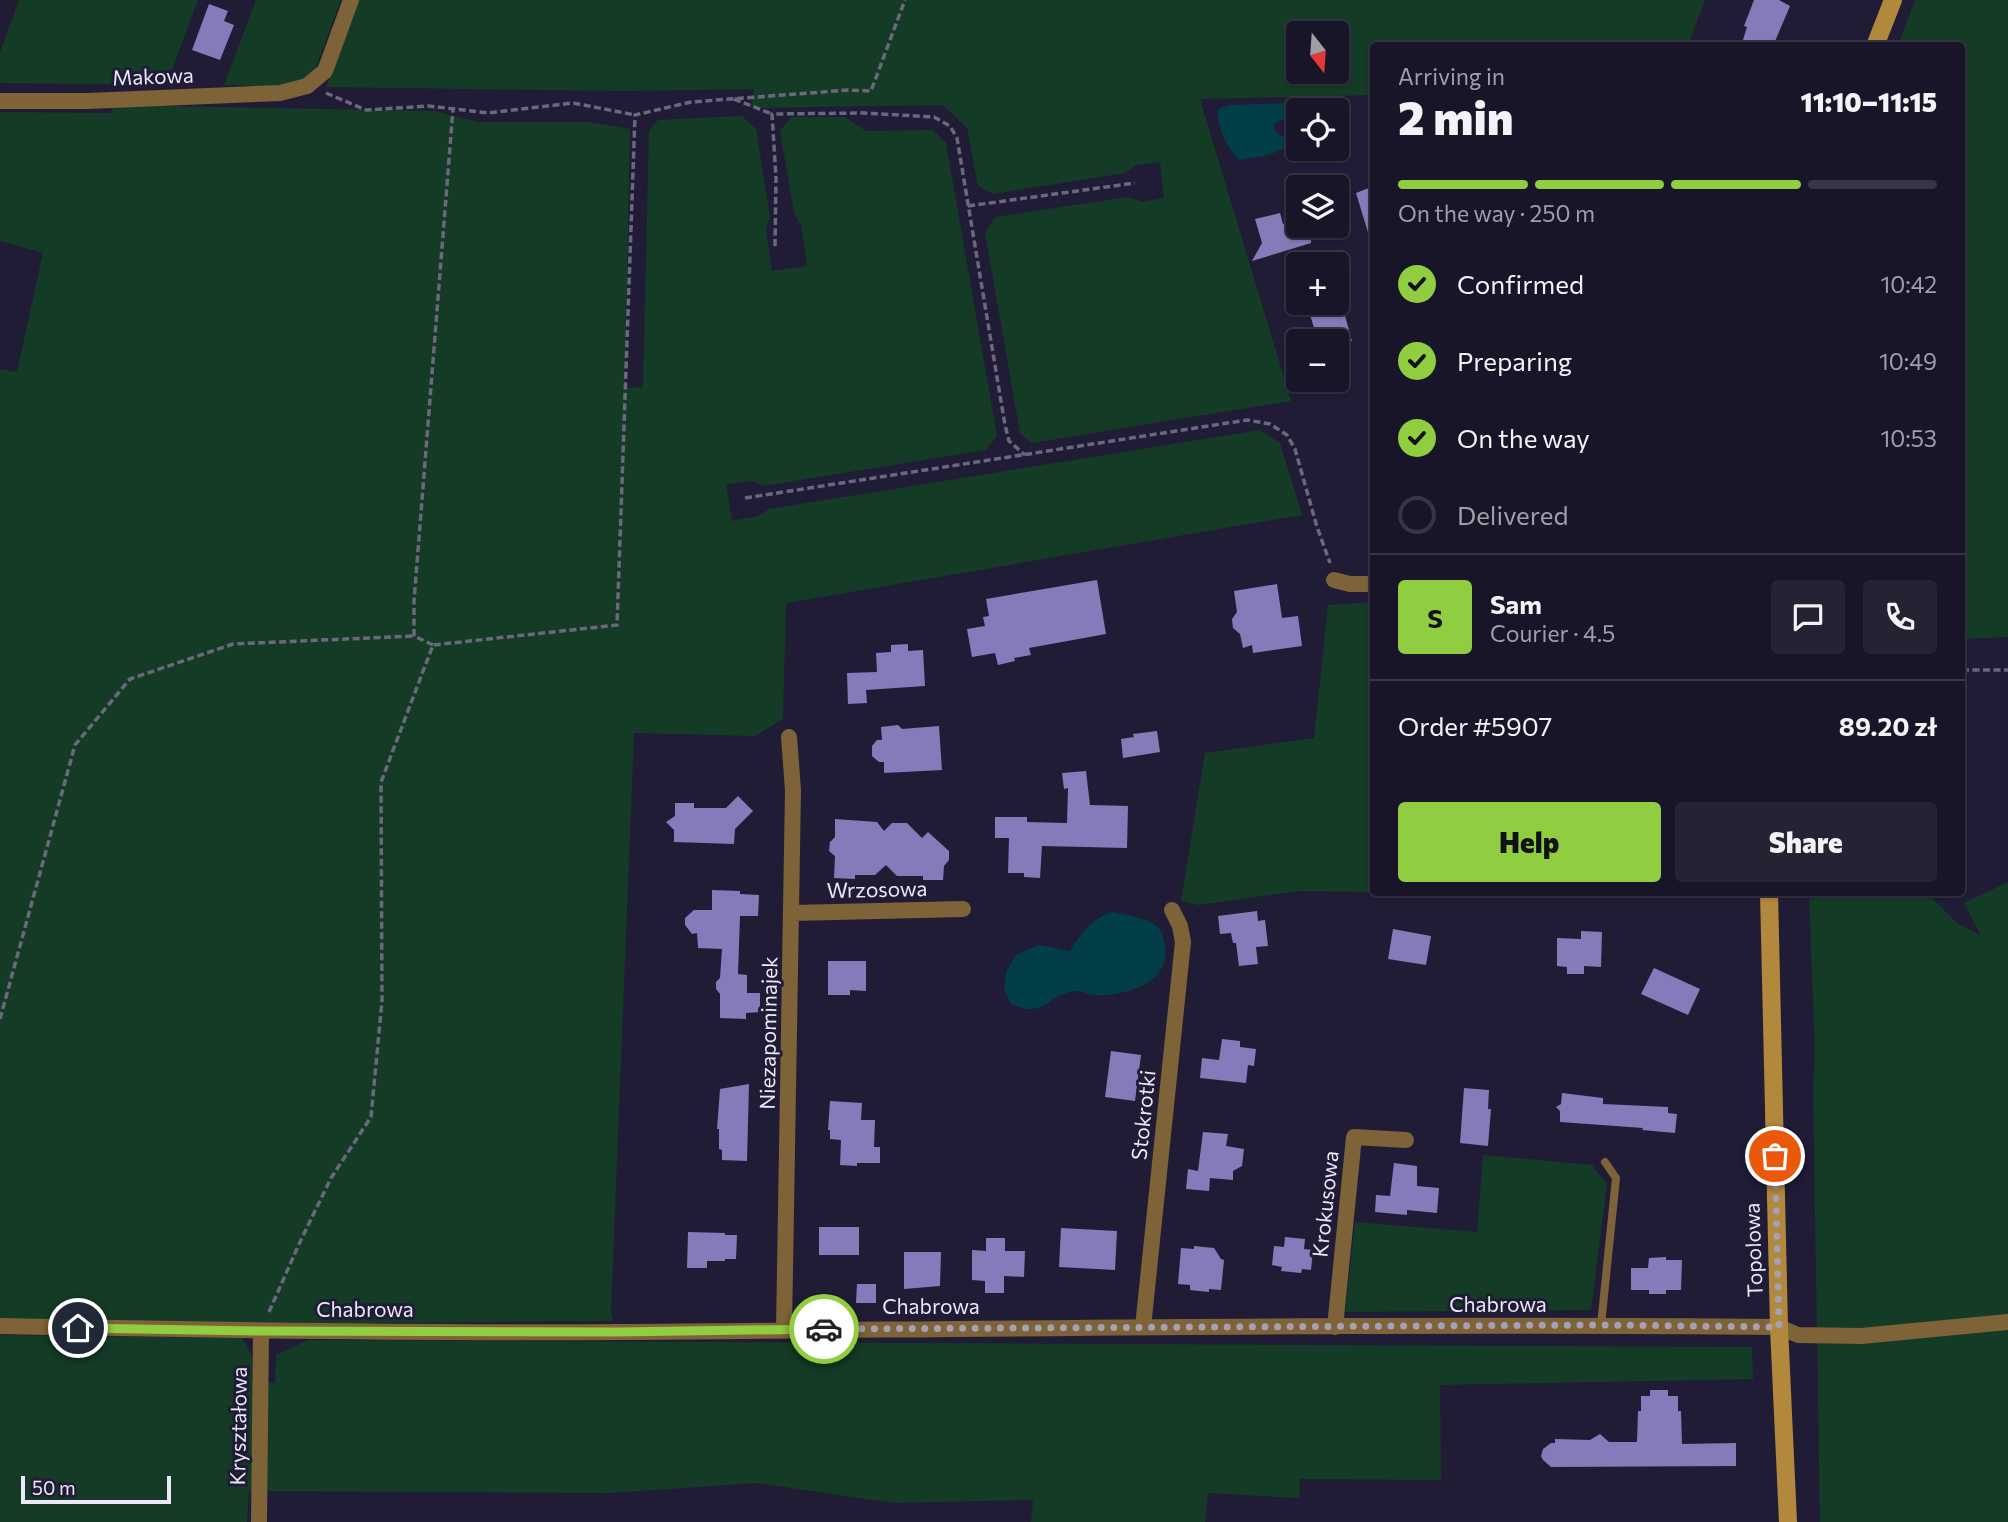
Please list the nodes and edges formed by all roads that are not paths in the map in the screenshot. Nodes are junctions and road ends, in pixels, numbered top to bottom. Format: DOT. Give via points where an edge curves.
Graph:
graph roads {
  1 [pos="351,0"];
  2 [pos="1893,0"];
  3 [pos="1877,42"];
  4 [pos="0,101"];
  5 [pos="1334,580"];
  6 [pos="1370,584"];
  7 [pos="789,737"];
  8 [pos="1769,896"];
  9 [pos="963,909"];
  10 [pos="1172,909"];
  11 [pos="792,913"];
  12 [pos="1406,1140"];
  13 [pos="1605,1162"];
  14 [pos="2008,1322"];
  15 [pos="1601,1325"];
  16 [pos="0,1326"];
  17 [pos="1143,1327"];
  18 [pos="1335,1327"];
  19 [pos="1779,1327"];
  20 [pos="784,1329"];
  21 [pos="261,1331"];
  22 [pos="259,1522"];
  23 [pos="1788,1522"];
  1 -- 4 [label="street, Makowa" via="325,71 307,86 266,94"];
  2 -- 3 [label="street"];
  5 -- 6 [label="street"];
  7 -- 11 [label="street, Niezapominajek"];
  8 -- 19 [label="street, Topolowa"];
  9 -- 11 [label="street, Wrzosowa"];
  10 -- 17 [label="street, Stokrotki" via="1183,942"];
  11 -- 20 [label="street, Niezapominajek"];
  12 -- 18 [label="street, Krokusowa" via="1354,1137"];
  13 -- 15 [label="lane" via="1616,1178"];
  14 -- 19 [label="street, Chabrowa" via="1861,1336 1798,1335"];
  15 -- 18 [label="street, Chabrowa"];
  15 -- 19 [label="street, Chabrowa"];
  16 -- 21 [label="street, Chabrowa"];
  17 -- 18 [label="street, Chabrowa"];
  17 -- 20 [label="street, Chabrowa"];
  19 -- 23 [label="street, Topolowa"];
  20 -- 21 [label="street, Chabrowa"];
  21 -- 22 [label="street, Kryształowa"];
}
